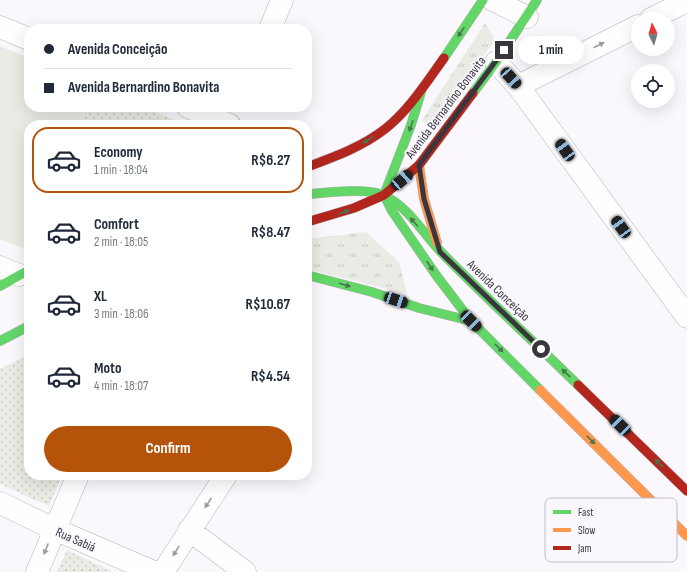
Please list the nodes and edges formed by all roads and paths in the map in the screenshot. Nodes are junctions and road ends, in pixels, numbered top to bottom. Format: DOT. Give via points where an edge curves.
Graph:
graph roads {
  1 [pos="282,0"];
  2 [pos="484,0"];
  3 [pos="493,0"];
  4 [pos="687,1"];
  5 [pos="532,8"];
  6 [pos="665,12"];
  7 [pos="272,24"];
  8 [pos="0,27"];
  9 [pos="631,30"];
  10 [pos="24,37"];
  11 [pos="496,62"];
  12 [pos="518,86"];
  13 [pos="422,89"];
  14 [pos="200,112"];
  15 [pos="218,120"];
  16 [pos="312,165"];
  17 [pos="419,165"];
  18 [pos="312,194"];
  19 [pos="384,195"];
  20 [pos="312,221"];
  21 [pos="440,252"];
  22 [pos="16,271"];
  23 [pos="312,276"];
  24 [pos="0,286"];
  25 [pos="687,317"];
  26 [pos="471,321"];
  27 [pos="24,329"];
  28 [pos="0,341"];
  29 [pos="76,480"];
  30 [pos="223,480"];
  31 [pos="687,490"];
  32 [pos="649,498"];
  33 [pos="0,503"];
  34 [pos="677,526"];
  35 [pos="54,529"];
  36 [pos="189,530"];
  37 [pos="687,536"];
  38 [pos="37,572"];
  39 [pos="154,572"];
  40 [pos="163,572"];
  41 [pos="245,572"];
  1 -- 7 [label="street"];
  2 -- 13 [label="main road, one-way"];
  3 -- 5 [label="street"];
  4 -- 6 [label="street"];
  5 -- 11 [label="main road, Avenida Bernardino Bonavita"];
  8 -- 10 [label="street"];
  12 -- 9 [label="street, one-way"];
  11 -- 12 [label="street"];
  11 -- 17 [label="main road, Avenida Bernardino Bonavita"];
  12 -- 25 [label="street"];
  13 -- 16 [label="main road, one-way" via="384,130 334,157"];
  13 -- 19 [label="main road, one-way"];
  14 -- 15 [label="street"];
  17 -- 19 [label="main road, Avenida Bernardino Bonavita"];
  17 -- 21 [label="main road" via="424,199"];
  18 -- 19 [label="main road"];
  20 -- 19 [label="main road, Avenida Bernardino Bonavita, one-way" via="354,208"];
  21 -- 19 [label="main road, Avenida Conceição, one-way" via="402,209"];
  19 -- 26 [label="main road, one-way" via="392,211 436,275"];
  31 -- 21 [label="main road, Avenida Conceição, one-way"];
  22 -- 24 [label="main road"];
  23 -- 26 [label="main road, one-way"];
  26 -- 32 [label="main road, one-way"];
  27 -- 28 [label="main road"];
  29 -- 35 [label="street"];
  30 -- 36 [label="street, one-way"];
  33 -- 35 [label="street, Rua Sabiá"];
  34 -- 37 [label="main road, one-way"];
  35 -- 38 [label="street, one-way"];
  35 -- 39 [label="street, Rua Sabiá"];
  36 -- 40 [label="street, one-way"];
  36 -- 41 [label="street"];
}
